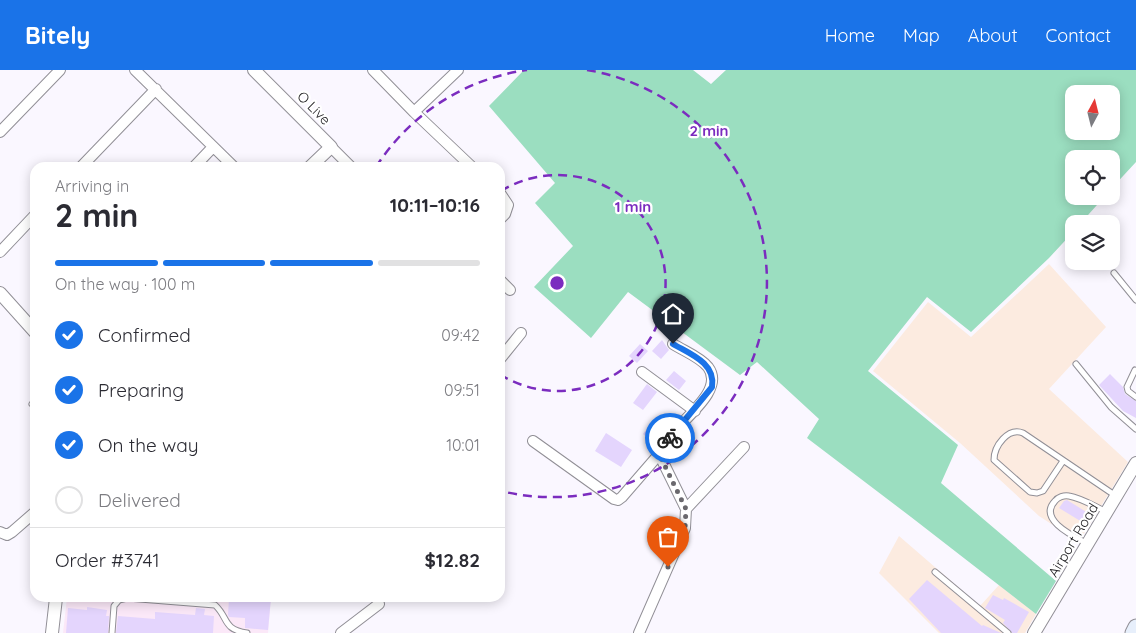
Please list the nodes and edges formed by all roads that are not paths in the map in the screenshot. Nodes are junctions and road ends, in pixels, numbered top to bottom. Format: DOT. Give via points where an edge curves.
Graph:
graph roads {
  1 [pos="60,70"];
  2 [pos="135,70"];
  3 [pos="254,70"];
  4 [pos="373,70"];
  5 [pos="458,70"];
  6 [pos="156,89"];
  7 [pos="414,112"];
  8 [pos="0,132"];
  9 [pos="213,147"];
  10 [pos="331,147"];
  11 [pos="86,162"];
  12 [pos="199,162"];
  13 [pos="229,162"];
  14 [pos="316,162"];
  15 [pos="346,162"];
  16 [pos="467,162"];
  17 [pos="505,200"];
  18 [pos="505,214"];
  19 [pos="30,220"];
  20 [pos="0,252"];
  21 [pos="1114,273"];
  22 [pos="505,285"];
  23 [pos="510,290"];
  24 [pos="0,293"];
  25 [pos="1136,300"];
  26 [pos="30,326"];
  27 [pos="521,333"];
  28 [pos="673,344"];
  29 [pos="505,353"];
  30 [pos="1076,364"];
  31 [pos="1135,370"];
  32 [pos="642,372"];
  33 [pos="1136,397"];
  34 [pos="694,410"];
  35 [pos="1136,429"];
  36 [pos="533,441"];
  37 [pos="744,447"];
  38 [pos="661,452"];
  39 [pos="1063,461"];
  40 [pos="1136,463"];
  41 [pos="1116,496"];
  42 [pos="686,509"];
  43 [pos="1107,512"];
  44 [pos="30,516"];
  45 [pos="0,532"];
  46 [pos="1088,544"];
  47 [pos="935,572"];
  48 [pos="56,602"];
  49 [pos="117,602"];
  50 [pos="177,602"];
  51 [pos="379,604"];
  52 [pos="1136,627"];
  53 [pos="52,633"];
  54 [pos="112,633"];
  55 [pos="246,633"];
  56 [pos="341,633"];
  57 [pos="639,633"];
  58 [pos="1008,633"];
  59 [pos="1034,633"];
  60 [pos="1132,633"];
  1 -- 8 [label="street"];
  2 -- 6 [label="street"];
  3 -- 10 [label="street, O Live"];
  4 -- 7 [label="street"];
  5 -- 7 [label="street"];
  6 -- 9 [label="street"];
  6 -- 11 [label="street"];
  7 -- 16 [label="street"];
  9 -- 12 [label="street"];
  9 -- 13 [label="street"];
  10 -- 14 [label="street"];
  10 -- 15 [label="street"];
  17 -- 18 [label="street" via="508,205"];
  19 -- 20 [label="street"];
  21 -- 25 [label="lane"];
  22 -- 23 [label="street"];
  24 -- 26 [label="street"];
  27 -- 29 [label="street"];
  28 -- 34 [label="street" via="704,362 712,374 712,387"];
  30 -- 35 [label="lane" via="1111,407"];
  31 -- 33 [label="lane" via="1127,387"];
  32 -- 34 [label="street"];
  34 -- 38 [label="street"];
  36 -- 38 [label="street" via="618,500"];
  37 -- 42 [label="street"];
  38 -- 42 [label="street"];
  39 -- 39 [label="lane" via="1043,491 1037,493 1030,492 994,460 994,454 998,444 1011,432 1017,431"];
  39 -- 41 [label="lane"];
  40 -- 41 [label="street, Airport Road"];
  41 -- 43 [label="street, Airport Road"];
  42 -- 57 [label="street" via="685,528"];
  43 -- 46 [label="street, Airport Road"];
  43 -- 46 [label="lane" via="1068,495 1058,497 1052,504 1051,514 1057,526"];
  44 -- 45 [label="street" via="7,535"];
  46 -- 59 [label="street, Airport Road"];
  47 -- 58 [label="lane"];
  48 -- 53 [label="street"];
  49 -- 54 [label="lane" via="114,606"];
  50 -- 55 [label="lane" via="215,605 227,624"];
  51 -- 56 [label="street"];
  52 -- 60 [label="main road"];
}
